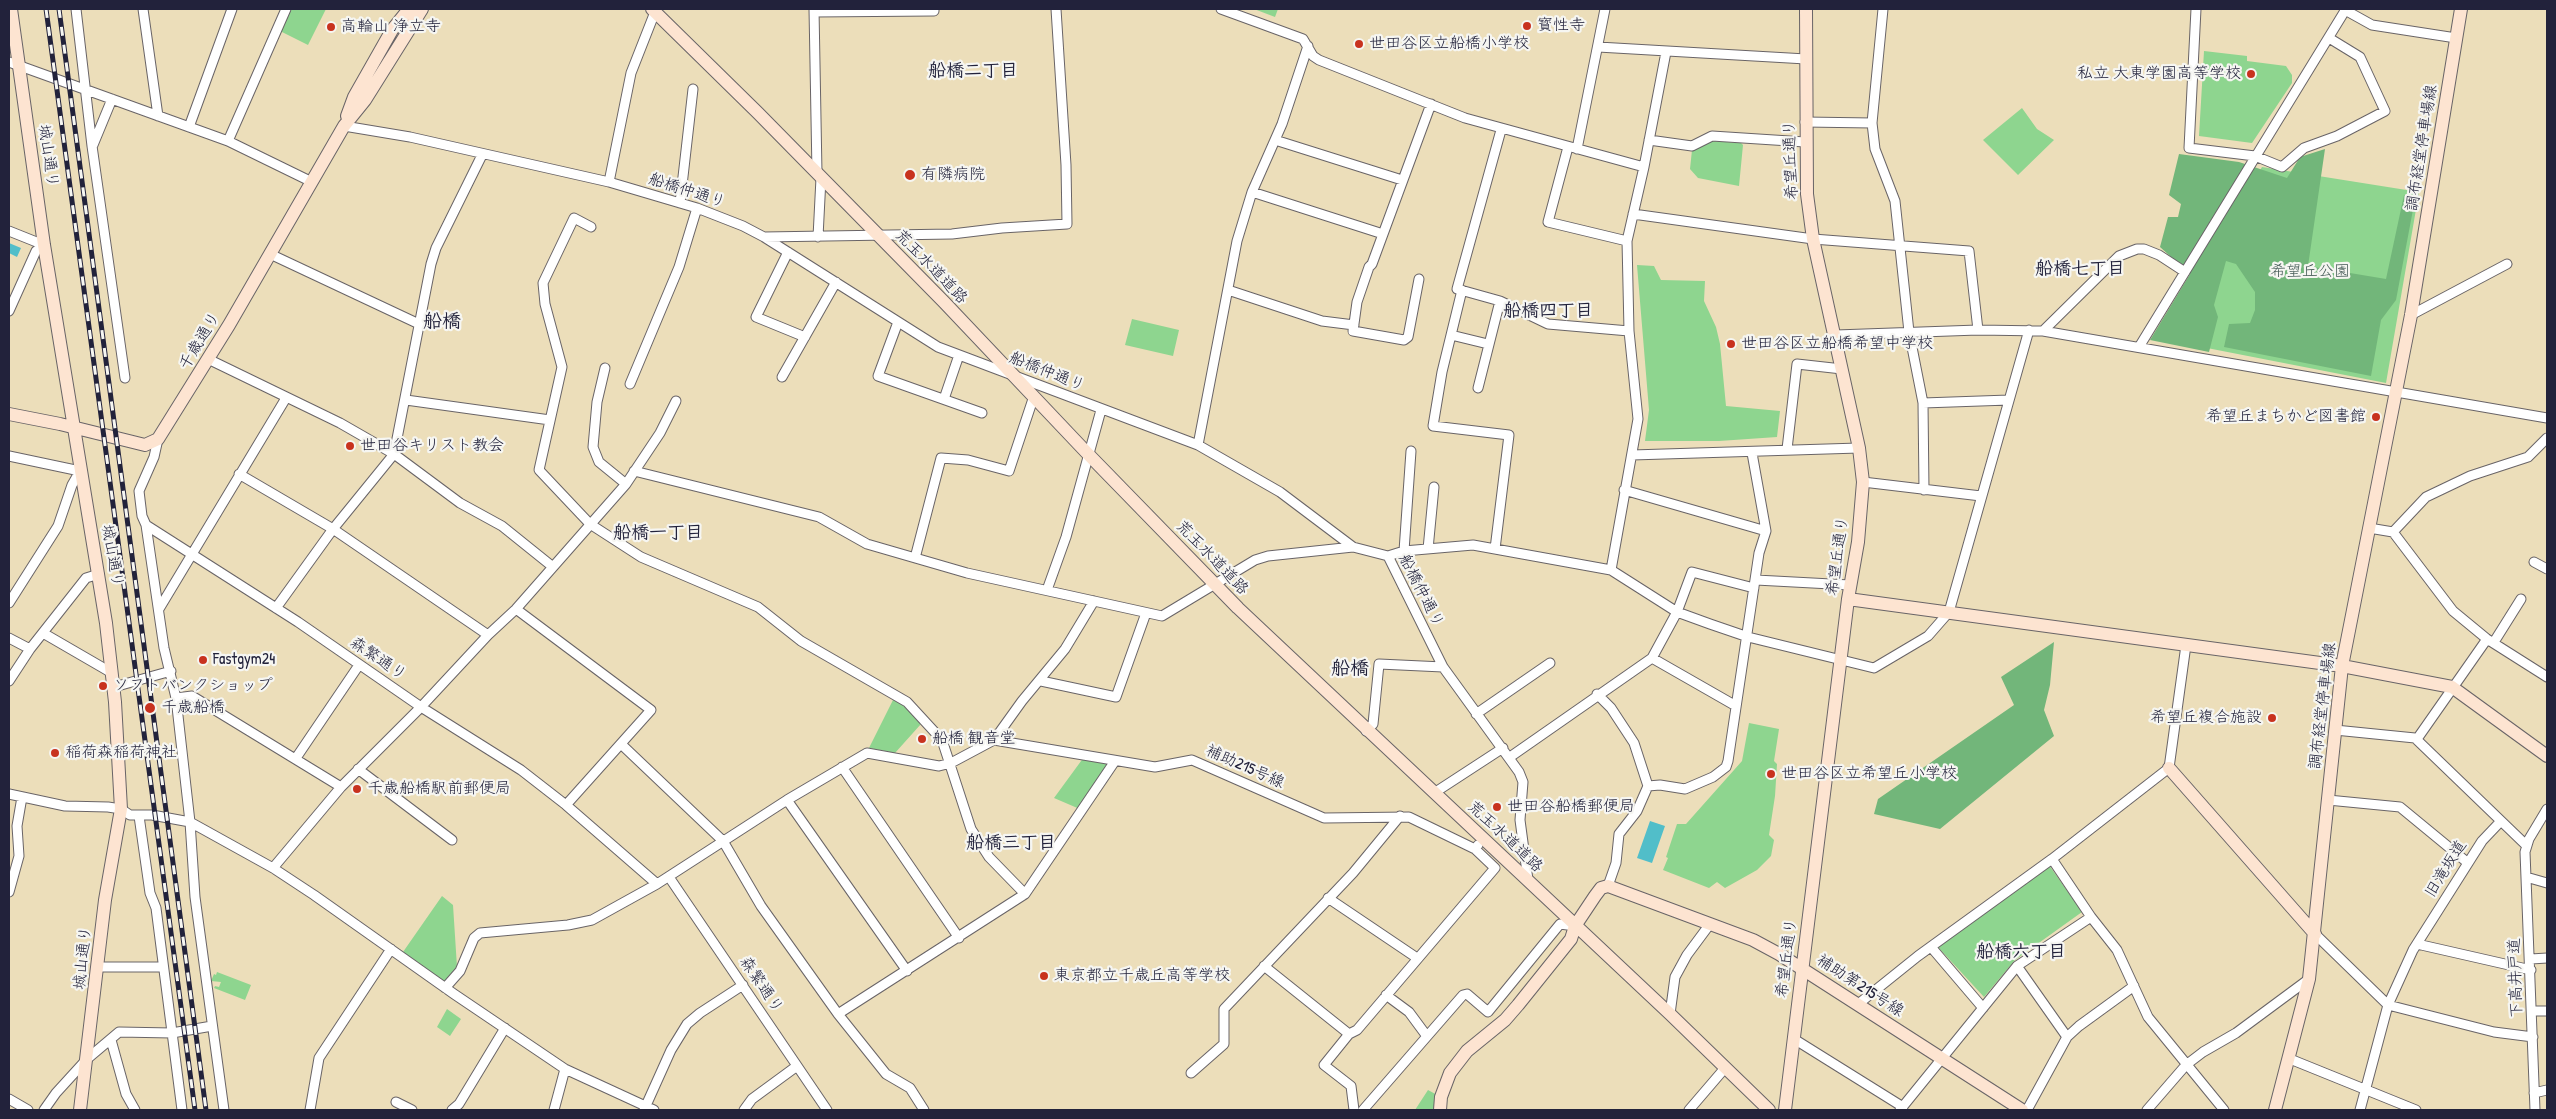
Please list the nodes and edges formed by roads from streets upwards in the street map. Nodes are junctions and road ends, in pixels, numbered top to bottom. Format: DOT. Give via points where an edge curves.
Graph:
graph roads {
  1 [pos="11,9"];
  2 [pos="76,9"];
  3 [pos="143,9"];
  4 [pos="232,9"];
  5 [pos="286,9"];
  6 [pos="409,9"];
  7 [pos="422,9"];
  8 [pos="934,9"];
  9 [pos="1056,9"];
  10 [pos="1221,9"];
  11 [pos="1604,9"];
  12 [pos="1806,9"];
  13 [pos="1883,9"];
  14 [pos="2196,9"];
  15 [pos="2346,9"];
  16 [pos="2461,9"];
  17 [pos="654,10"];
  18 [pos="814,10"];
  19 [pos="2328,38"];
  20 [pos="2456,38"];
  21 [pos="1308,46"];
  22 [pos="1598,47"];
  23 [pos="1666,52"];
  24 [pos="1806,59"];
  25 [pos="14,64"];
  26 [pos="693,89"];
  27 [pos="86,90"];
  28 [pos="112,99"];
  29 [pos="1431,104"];
  30 [pos="158,116"];
  31 [pos="1805,122"];
  32 [pos="1872,123"];
  33 [pos="344,126"];
  34 [pos="189,127"];
  35 [pos="1501,130"];
  36 [pos="1275,140"];
  37 [pos="1649,140"];
  38 [pos="228,141"];
  39 [pos="1805,142"];
  40 [pos="92,146"];
  41 [pos="1573,148"];
  42 [pos="482,155"];
  43 [pos="2255,156"];
  44 [pos="1644,167"];
  45 [pos="819,175"];
  46 [pos="1402,180"];
  47 [pos="312,182"];
  48 [pos="609,182"];
  49 [pos="1252,192"];
  50 [pos="680,203"];
  51 [pos="697,208"];
  52 [pos="1633,214"];
  53 [pos="591,227"];
  54 [pos="9,231"];
  55 [pos="1383,234"];
  56 [pos="879,236"];
  57 [pos="764,237"];
  58 [pos="818,237"];
  59 [pos="1813,239"];
  60 [pos="1627,241"];
  61 [pos="44,245"];
  62 [pos="1898,246"];
  63 [pos="788,252"];
  64 [pos="270,254"];
  65 [pos="2506,264"];
  66 [pos="2185,272"];
  67 [pos="1419,279"];
  68 [pos="836,282"];
  69 [pos="1228,290"];
  70 [pos="1462,290"];
  71 [pos="1500,301"];
  72 [pos="9,311"];
  73 [pos="2412,311"];
  74 [pos="898,322"];
  75 [pos="419,324"];
  76 [pos="1354,325"];
  77 [pos="1978,330"];
  78 [pos="2029,330"];
  79 [pos="1629,331"];
  80 [pos="2043,331"];
  81 [pos="1909,332"];
  82 [pos="1451,335"];
  83 [pos="1836,335"];
  84 [pos="804,336"];
  85 [pos="1488,344"];
  86 [pos="2139,347"];
  87 [pos="959,355"];
  88 [pos="208,359"];
  89 [pos="605,368"];
  90 [pos="1842,369"];
  91 [pos="1012,373"];
  92 [pos="782,377"];
  93 [pos="125,378"];
  94 [pos="630,384"];
  95 [pos="1478,388"];
  96 [pos="2396,393"];
  97 [pos="1034,396"];
  98 [pos="286,398"];
  99 [pos="944,399"];
  100 [pos="406,400"];
  101 [pos="2009,400"];
  102 [pos="676,401"];
  103 [pos="1923,403"];
  104 [pos="1101,410"];
  105 [pos="982,413"];
  106 [pos="9,414"];
  107 [pos="2547,418"];
  108 [pos="550,420"];
  109 [pos="73,427"];
  110 [pos="2547,438"];
  111 [pos="158,440"];
  112 [pos="1198,445"];
  113 [pos="1859,448"];
  114 [pos="1787,449"];
  115 [pos="1411,451"];
  116 [pos="1752,453"];
  117 [pos="394,454"];
  118 [pos="1088,454"];
  119 [pos="1632,455"];
  120 [pos="9,456"];
  121 [pos="80,471"];
  122 [pos="634,471"];
  123 [pos="238,474"];
  124 [pos="1863,482"];
  125 [pos="626,484"];
  126 [pos="1434,487"];
  127 [pos="1624,490"];
  128 [pos="1924,490"];
  129 [pos="1981,496"];
  130 [pos="590,524"];
  131 [pos="146,525"];
  132 [pos="2369,528"];
  133 [pos="333,529"];
  134 [pos="1766,531"];
  135 [pos="2393,532"];
  136 [pos="1353,546"];
  137 [pos="1428,549"];
  138 [pos="1495,550"];
  139 [pos="1404,551"];
  140 [pos="192,554"];
  141 [pos="1388,556"];
  142 [pos="915,558"];
  143 [pos="2534,562"];
  144 [pos="553,567"];
  145 [pos="2547,569"];
  146 [pos="1611,570"];
  147 [pos="99,574"];
  148 [pos="1215,583"];
  149 [pos="1755,584"];
  150 [pos="1850,584"];
  151 [pos="1047,590"];
  152 [pos="1848,599"];
  153 [pos="2521,599"];
  154 [pos="1094,602"];
  155 [pos="9,603"];
  156 [pos="276,608"];
  157 [pos="159,609"];
  158 [pos="516,609"];
  159 [pos="1677,612"];
  160 [pos="1949,612"];
  161 [pos="1146,613"];
  162 [pos="43,633"];
  163 [pos="488,634"];
  164 [pos="1748,637"];
  165 [pos="9,638"];
  166 [pos="2490,640"];
  167 [pos="2186,645"];
  168 [pos="30,649"];
  169 [pos="1652,658"];
  170 [pos="1842,661"];
  171 [pos="1550,663"];
  172 [pos="359,664"];
  173 [pos="2342,666"];
  174 [pos="1443,667"];
  175 [pos="171,671"];
  176 [pos="112,673"];
  177 [pos="2547,677"];
  178 [pos="1041,680"];
  179 [pos="9,681"];
  180 [pos="114,687"];
  181 [pos="2452,687"];
  182 [pos="1597,694"];
  183 [pos="176,698"];
  184 [pos="1736,706"];
  185 [pos="421,707"];
  186 [pos="1476,714"];
  187 [pos="2335,730"];
  188 [pos="1366,731"];
  189 [pos="2417,739"];
  190 [pos="994,740"];
  191 [pos="621,744"];
  192 [pos="1503,748"];
  193 [pos="2547,756"];
  194 [pos="1510,757"];
  195 [pos="296,758"];
  196 [pos="1115,761"];
  197 [pos="951,763"];
  198 [pos="842,767"];
  199 [pos="2168,768"];
  200 [pos="358,769"];
  201 [pos="1648,786"];
  202 [pos="341,787"];
  203 [pos="9,794"];
  204 [pos="1434,794"];
  205 [pos="22,797"];
  206 [pos="787,800"];
  207 [pos="2328,800"];
  208 [pos="566,806"];
  209 [pos="121,809"];
  210 [pos="2547,809"];
  211 [pos="139,816"];
  212 [pos="1400,816"];
  213 [pos="2500,821"];
  214 [pos="190,822"];
  215 [pos="452,840"];
  216 [pos="723,841"];
  217 [pos="1479,844"];
  218 [pos="2526,845"];
  219 [pos="2052,859"];
  220 [pos="1499,863"];
  221 [pos="2468,863"];
  222 [pos="272,868"];
  223 [pos="669,877"];
  224 [pos="2526,878"];
  225 [pos="1528,881"];
  226 [pos="2547,883"];
  227 [pos="657,884"];
  228 [pos="1608,886"];
  229 [pos="9,892"];
  230 [pos="1025,894"];
  231 [pos="1328,898"];
  232 [pos="2091,917"];
  233 [pos="1710,924"];
  234 [pos="1574,926"];
  235 [pos="2315,934"];
  236 [pos="959,938"];
  237 [pos="2416,944"];
  238 [pos="1931,947"];
  239 [pos="391,949"];
  240 [pos="1417,958"];
  241 [pos="2547,958"];
  242 [pos="2530,959"];
  243 [pos="1264,966"];
  244 [pos="2017,966"];
  245 [pos="98,967"];
  246 [pos="163,967"];
  247 [pos="1802,968"];
  248 [pos="2531,970"];
  249 [pos="907,972"];
  250 [pos="2309,979"];
  251 [pos="742,985"];
  252 [pos="2134,986"];
  253 [pos="445,988"];
  254 [pos="1386,995"];
  255 [pos="1857,1005"];
  256 [pos="2388,1005"];
  257 [pos="1983,1008"];
  258 [pos="2547,1010"];
  259 [pos="2532,1012"];
  260 [pos="838,1014"];
  261 [pos="1670,1014"];
  262 [pos="212,1026"];
  263 [pos="505,1028"];
  264 [pos="172,1033"];
  265 [pos="1350,1034"];
  266 [pos="1426,1036"];
  267 [pos="2067,1037"];
  268 [pos="2532,1037"];
  269 [pos="1794,1039"];
  270 [pos="111,1040"];
  271 [pos="87,1059"];
  272 [pos="1942,1059"];
  273 [pos="2290,1059"];
  274 [pos="2186,1065"];
  275 [pos="797,1066"];
  276 [pos="1725,1068"];
  277 [pos="565,1069"];
  278 [pos="1191,1073"];
  279 [pos="2364,1089"];
  280 [pos="2547,1090"];
  281 [pos="2534,1094"];
  282 [pos="9,1099"];
  283 [pos="396,1102"];
  284 [pos="1902,1108"];
  285 [pos="648,1109"];
  286 [pos="28,1110"];
  287 [pos="44,1110"];
  288 [pos="80,1110"];
  289 [pos="135,1110"];
  290 [pos="182,1110"];
  291 [pos="224,1110"];
  292 [pos="310,1110"];
  293 [pos="412,1110"];
  294 [pos="452,1110"];
  295 [pos="554,1110"];
  296 [pos="744,1110"];
  297 [pos="827,1110"];
  298 [pos="924,1110"];
  299 [pos="1354,1110"];
  300 [pos="1363,1110"];
  301 [pos="1440,1110"];
  302 [pos="1689,1110"];
  303 [pos="1769,1110"];
  304 [pos="1785,1110"];
  305 [pos="2022,1110"];
  306 [pos="2027,1110"];
  307 [pos="2147,1110"];
  308 [pos="2224,1110"];
  309 [pos="2275,1110"];
  310 [pos="2360,1110"];
  311 [pos="2416,1110"];
  312 [pos="2535,1110"];
  1 -- 25 [label="street, 城山通り"];
  2 -- 27 [label="street"];
  3 -- 30 [label="street"];
  4 -- 34 [label="street"];
  5 -- 38 [label="street"];
  6 -- 33 [label="street, 千歳通り" via="392,30 354,96"];
  7 -- 33 [label="street, 千歳通り" via="365,100"];
  8 -- 18 [label="street"];
  9 -- 56 [label="street" via="1067,224 952,234"];
  10 -- 21 [label="street" via="1303,39"];
  11 -- 22 [label="street"];
  12 -- 24 [label="street, 希望丘通り"];
  13 -- 32 [label="street"];
  14 -- 43 [label="street" via="2189,148"];
  15 -- 19 [label="street"];
  15 -- 20 [label="street" via="2372,25"];
  16 -- 20 [label="street, 調布経堂停車場線"];
  17 -- 45 [label="street, 荒玉水道道路"];
  17 -- 48 [label="street" via="631,73"];
  18 -- 45 [label="street"];
  19 -- 43 [label="street"];
  19 -- 43 [label="street" via="2360,57 2385,111 2337,136 2304,148 2282,167"];
  20 -- 73 [label="street, 調布経堂停車場線"];
  21 -- 29 [label="street" via="1319,60"];
  21 -- 36 [label="street"];
  22 -- 23 [label="street"];
  22 -- 41 [label="street"];
  23 -- 24 [label="street"];
  23 -- 37 [label="street"];
  24 -- 31 [label="street, 希望丘通り"];
  25 -- 27 [label="street"];
  25 -- 61 [label="street, 城山通り"];
  26 -- 50 [label="street"];
  27 -- 28 [label="street"];
  27 -- 40 [label="street"];
  28 -- 30 [label="street"];
  28 -- 40 [label="street"];
  29 -- 35 [label="street"];
  29 -- 46 [label="street"];
  30 -- 34 [label="street"];
  31 -- 32 [label="street"];
  31 -- 39 [label="street, 希望丘通り"];
  32 -- 62 [label="street" via="1875,149 1895,201"];
  33 -- 42 [label="street, 船橋仲通り" via="410,137"];
  33 -- 47 [label="street, 千歳通り"];
  34 -- 38 [label="street"];
  35 -- 41 [label="street"];
  35 -- 70 [label="street" via="1457,288"];
  36 -- 46 [label="street"];
  36 -- 49 [label="street"];
  37 -- 39 [label="street" via="1692,146 1712,136"];
  37 -- 44 [label="street"];
  38 -- 47 [label="street"];
  39 -- 59 [label="street, 希望丘通り" via="1806,194"];
  40 -- 93 [label="street"];
  41 -- 44 [label="street"];
  41 -- 60 [label="street" via="1548,222"];
  42 -- 48 [label="street, 船橋仲通り"];
  42 -- 75 [label="street" via="436,248"];
  43 -- 66 [label="street"];
  44 -- 52 [label="street"];
  45 -- 56 [label="street, 荒玉水道道路"];
  45 -- 58 [label="street"];
  46 -- 55 [label="street"];
  47 -- 64 [label="street, 千歳通り"];
  48 -- 50 [label="street, 船橋仲通り"];
  49 -- 55 [label="street"];
  49 -- 69 [label="street"];
  50 -- 51 [label="street, 船橋仲通り"];
  51 -- 57 [label="street, 船橋仲通り"];
  51 -- 94 [label="street" via="679,267"];
  52 -- 59 [label="street"];
  52 -- 60 [label="street"];
  53 -- 108 [label="street" via="574,218 543,283 545,304 562,367"];
  54 -- 61 [label="street"];
  55 -- 76 [label="street" via="1357,302"];
  56 -- 58 [label="street"];
  56 -- 91 [label="street, 荒玉水道道路"];
  57 -- 58 [label="street"];
  57 -- 63 [label="street, 船橋仲通り"];
  59 -- 62 [label="street"];
  59 -- 83 [label="street, 希望丘通り"];
  60 -- 79 [label="street"];
  61 -- 72 [label="street" via="36,251"];
  61 -- 109 [label="street, 城山通り"];
  62 -- 77 [label="street" via="1969,251"];
  62 -- 81 [label="street"];
  63 -- 68 [label="street, 船橋仲通り"];
  63 -- 84 [label="street" via="756,317"];
  64 -- 75 [label="street"];
  64 -- 88 [label="street, 千歳通り"];
  65 -- 73 [label="street"];
  66 -- 80 [label="street" via="2144,249 2120,256"];
  66 -- 86 [label="street"];
  67 -- 76 [label="street" via="1408,337 1404,340 1353,331"];
  68 -- 74 [label="street, 船橋仲通り"];
  68 -- 84 [label="street"];
  69 -- 76 [label="street" via="1322,321"];
  69 -- 112 [label="street"];
  70 -- 71 [label="street"];
  70 -- 82 [label="street"];
  71 -- 79 [label="street" via="1548,324"];
  71 -- 85 [label="street"];
  73 -- 96 [label="street, 調布経堂停車場線"];
  74 -- 87 [label="street, 船橋仲通り" via="938,347"];
  74 -- 99 [label="street" via="878,376"];
  75 -- 100 [label="street"];
  77 -- 78 [label="street"];
  77 -- 81 [label="street"];
  78 -- 80 [label="street"];
  78 -- 101 [label="street"];
  79 -- 119 [label="street" via="1638,419"];
  80 -- 86 [label="street"];
  81 -- 83 [label="street"];
  81 -- 103 [label="street"];
  82 -- 85 [label="street"];
  82 -- 138 [label="street" via="1433,426 1509,435"];
  83 -- 90 [label="street, 希望丘通り"];
  84 -- 92 [label="street"];
  85 -- 95 [label="street"];
  86 -- 96 [label="street"];
  87 -- 91 [label="street, 船橋仲通り"];
  87 -- 99 [label="street"];
  88 -- 98 [label="street"];
  88 -- 111 [label="street, 千歳通り"];
  89 -- 125 [label="street" via="597,402 593,447 599,462"];
  90 -- 113 [label="street, 希望丘通り"];
  90 -- 114 [label="street" via="1797,364"];
  91 -- 97 [label="street, 荒玉水道道路"];
  91 -- 104 [label="street, 船橋仲通り"];
  96 -- 107 [label="street"];
  96 -- 132 [label="street, 調布経堂停車場線"];
  97 -- 118 [label="street, 荒玉水道道路"];
  97 -- 142 [label="street" via="1008,471 968,460 941,458"];
  98 -- 117 [label="street" via="340,423"];
  98 -- 123 [label="street"];
  99 -- 105 [label="street"];
  100 -- 108 [label="street"];
  100 -- 117 [label="street"];
  101 -- 103 [label="street"];
  101 -- 129 [label="street"];
  102 -- 122 [label="street" via="660,433"];
  103 -- 128 [label="street"];
  104 -- 112 [label="street, 船橋仲通り"];
  104 -- 118 [label="street"];
  106 -- 109 [label="street"];
  108 -- 130 [label="street" via="539,470"];
  109 -- 111 [label="street" via="145,445"];
  109 -- 121 [label="street, 城山通り"];
  110 -- 135 [label="street" via="2528,457 2470,476 2426,497"];
  111 -- 131 [label="street" via="139,491"];
  112 -- 136 [label="street, 船橋仲通り" via="1266,483"];
  113 -- 114 [label="street"];
  113 -- 124 [label="street, 希望丘通り"];
  114 -- 116 [label="street"];
  115 -- 139 [label="street"];
  116 -- 119 [label="street"];
  116 -- 134 [label="street"];
  117 -- 133 [label="street"];
  117 -- 144 [label="street" via="460,503 502,526"];
  118 -- 148 [label="street, 荒玉水道道路"];
  118 -- 151 [label="street" via="1066,537"];
  119 -- 127 [label="street"];
  120 -- 121 [label="street"];
  121 -- 147 [label="street, 城山通り"];
  121 -- 155 [label="street" via="58,526"];
  122 -- 125 [label="street"];
  122 -- 142 [label="street" via="819,517 867,544"];
  123 -- 133 [label="street"];
  123 -- 140 [label="street"];
  124 -- 128 [label="street"];
  124 -- 150 [label="street, 希望丘通り" via="1858,542"];
  125 -- 130 [label="street"];
  126 -- 137 [label="street"];
  127 -- 134 [label="street"];
  127 -- 146 [label="street"];
  128 -- 129 [label="street"];
  129 -- 160 [label="street"];
  130 -- 144 [label="street"];
  130 -- 197 [label="street" via="641,557 758,607 801,641 907,702 942,740"];
  131 -- 140 [label="street, 森繁通り"];
  131 -- 157 [label="street"];
  132 -- 135 [label="street"];
  132 -- 173 [label="street, 調布経堂停車場線"];
  133 -- 156 [label="street"];
  133 -- 163 [label="street"];
  134 -- 149 [label="street"];
  135 -- 166 [label="street" via="2453,611"];
  136 -- 141 [label="street, 船橋仲通り"];
  136 -- 148 [label="street" via="1268,556"];
  137 -- 138 [label="street" via="1473,545"];
  137 -- 139 [label="street"];
  138 -- 146 [label="street"];
  139 -- 141 [label="street"];
  140 -- 156 [label="street, 森繁通り"];
  140 -- 157 [label="street"];
  141 -- 174 [label="street, 船橋仲通り"];
  142 -- 151 [label="street"];
  143 -- 145 [label="street"];
  144 -- 158 [label="street"];
  146 -- 159 [label="street"];
  147 -- 162 [label="street" via="86,578"];
  147 -- 176 [label="street, 城山通り"];
  148 -- 161 [label="street" via="1162,616"];
  148 -- 188 [label="street, 荒玉水道道路"];
  149 -- 150 [label="street"];
  149 -- 159 [label="street" via="1692,572"];
  149 -- 164 [label="street"];
  150 -- 152 [label="street, 希望丘通り"];
  151 -- 154 [label="street"];
  152 -- 160 [label="street"];
  152 -- 170 [label="street, 希望丘通り"];
  153 -- 166 [label="street"];
  154 -- 161 [label="street"];
  154 -- 178 [label="street" via="1065,650"];
  156 -- 172 [label="street, 森繁通り"];
  157 -- 175 [label="street" via="164,648"];
  158 -- 163 [label="street"];
  158 -- 191 [label="street" via="651,710"];
  159 -- 164 [label="street"];
  159 -- 169 [label="street"];
  160 -- 167 [label="street"];
  160 -- 170 [label="street" via="1928,636 1874,668"];
  161 -- 178 [label="street" via="1116,696"];
  162 -- 168 [label="street"];
  162 -- 176 [label="street"];
  163 -- 185 [label="street"];
  164 -- 170 [label="street"];
  164 -- 184 [label="street"];
  165 -- 168 [label="street"];
  166 -- 177 [label="street"];
  166 -- 181 [label="street"];
  167 -- 173 [label="street"];
  167 -- 199 [label="street"];
  168 -- 179 [label="street"];
  169 -- 182 [label="street"];
  169 -- 184 [label="street"];
  170 -- 247 [label="street, 希望丘通り"];
  171 -- 186 [label="street"];
  172 -- 185 [label="street, 森繁通り"];
  172 -- 195 [label="street"];
  173 -- 181 [label="street"];
  173 -- 187 [label="street, 調布経堂停車場線"];
  174 -- 186 [label="street, 船橋仲通り"];
  174 -- 188 [label="street" via="1379,664 1373,724"];
  175 -- 180 [label="street"];
  175 -- 183 [label="street"];
  176 -- 180 [label="street, 城山通り"];
  178 -- 190 [label="street"];
  180 -- 209 [label="street, 城山通り"];
  181 -- 189 [label="street"];
  181 -- 193 [label="street"];
  182 -- 194 [label="street"];
  182 -- 201 [label="street" via="1611,708 1634,743"];
  183 -- 195 [label="street" via="192,696"];
  183 -- 214 [label="street"];
  184 -- 201 [label="street" via="1728,761 1721,772 1685,789"];
  185 -- 200 [label="street"];
  185 -- 208 [label="street, 森繁通り" via="521,770"];
  186 -- 192 [label="street, 船橋仲通り"];
  187 -- 189 [label="street"];
  187 -- 207 [label="street, 調布経堂停車場線"];
  188 -- 204 [label="street, 荒玉水道道路"];
  189 -- 213 [label="street"];
  190 -- 196 [label="street, 補助215号線"];
  190 -- 197 [label="street"];
  191 -- 208 [label="street"];
  191 -- 216 [label="street"];
  192 -- 194 [label="street, 船橋仲通り"];
  192 -- 204 [label="street"];
  194 -- 225 [label="street, 船橋仲通り" via="1522,782 1520,820"];
  195 -- 202 [label="street"];
  196 -- 212 [label="street, 補助215号線" via="1155,767 1192,760 1324,818"];
  196 -- 230 [label="street"];
  197 -- 198 [label="street" via="939,766 867,753"];
  197 -- 230 [label="street" via="971,830 989,857"];
  198 -- 206 [label="street"];
  198 -- 236 [label="street"];
  199 -- 219 [label="street"];
  199 -- 235 [label="street"];
  200 -- 202 [label="street"];
  200 -- 215 [label="street"];
  201 -- 228 [label="street" via="1640,806 1620,834 1616,863"];
  202 -- 222 [label="street"];
  203 -- 205 [label="street"];
  204 -- 217 [label="street, 荒玉水道道路"];
  205 -- 209 [label="street" via="65,806"];
  205 -- 229 [label="street" via="17,826 19,856"];
  206 -- 216 [label="street"];
  206 -- 249 [label="street"];
  207 -- 221 [label="street" via="2400,806"];
  207 -- 235 [label="street, 調布経堂停車場線"];
  208 -- 227 [label="street, 森繁通り"];
  209 -- 211 [label="street"];
  209 -- 245 [label="street, 城山通り" via="105,900"];
  210 -- 218 [label="street"];
  211 -- 214 [label="street" via="152,815"];
  211 -- 246 [label="street"];
  212 -- 217 [label="street, 補助215号線" via="1415,818"];
  212 -- 231 [label="street"];
  213 -- 218 [label="street"];
  213 -- 221 [label="street, 旧滝坂道"];
  214 -- 222 [label="street"];
  214 -- 262 [label="street" via="195,896"];
  216 -- 223 [label="street"];
  216 -- 260 [label="street" via="761,906"];
  217 -- 220 [label="street, 荒玉水道道路"];
  218 -- 224 [label="street, 下高井戸道"];
  219 -- 232 [label="street"];
  219 -- 238 [label="street"];
  220 -- 225 [label="street, 荒玉水道道路"];
  220 -- 240 [label="street"];
  221 -- 237 [label="street, 旧滝坂道"];
  222 -- 239 [label="street"];
  223 -- 227 [label="street"];
  223 -- 251 [label="street, 森繁通り"];
  224 -- 226 [label="street"];
  224 -- 242 [label="street, 下高井戸道"];
  225 -- 234 [label="street, 荒玉水道道路"];
  227 -- 253 [label="street" via="592,920 480,933 474,938 460,971"];
  228 -- 233 [label="street, 補助第215号線"];
  228 -- 234 [label="street" via="1598,892"];
  230 -- 236 [label="street"];
  231 -- 240 [label="street"];
  231 -- 243 [label="street"];
  232 -- 244 [label="street"];
  232 -- 252 [label="street" via="2117,950"];
  233 -- 247 [label="street, 補助第215号線" via="1753,940"];
  233 -- 261 [label="street" via="1675,977"];
  234 -- 261 [label="street, 荒玉水道道路"];
  234 -- 266 [label="street" via="1560,924 1488,1012 1467,994 1463,995"];
  234 -- 301 [label="street" via="1571,940 1518,1005 1468,1050 1450,1073"];
  235 -- 250 [label="street, 調布経堂停車場線"];
  235 -- 256 [label="street"];
  236 -- 249 [label="street"];
  237 -- 248 [label="street"];
  237 -- 256 [label="street, 旧滝坂道"];
  238 -- 255 [label="street"];
  238 -- 257 [label="street"];
  239 -- 253 [label="street"];
  239 -- 292 [label="street" via="319,1058"];
  240 -- 254 [label="street"];
  241 -- 242 [label="street"];
  242 -- 248 [label="street, 下高井戸道"];
  243 -- 265 [label="street"];
  243 -- 278 [label="street" via="1224,1009 1224,1044"];
  244 -- 257 [label="street"];
  244 -- 267 [label="street"];
  245 -- 246 [label="street"];
  245 -- 271 [label="street, 城山通り"];
  246 -- 264 [label="street"];
  247 -- 255 [label="street, 補助第215号線"];
  247 -- 269 [label="street, 希望丘通り"];
  248 -- 259 [label="street, 下高井戸道"];
  249 -- 260 [label="street"];
  250 -- 273 [label="street, 調布経堂停車場線"];
  250 -- 274 [label="street"];
  251 -- 275 [label="street, 森繁通り"];
  251 -- 285 [label="street" via="687,1024 671,1050"];
  252 -- 267 [label="street"];
  252 -- 274 [label="street" via="2148,1017"];
  253 -- 263 [label="street"];
  254 -- 265 [label="street"];
  254 -- 266 [label="street" via="1409,1012"];
  255 -- 272 [label="street, 補助第215号線"];
  256 -- 268 [label="street" via="2494,1032"];
  256 -- 279 [label="street, 旧滝坂道"];
  257 -- 272 [label="street"];
  258 -- 259 [label="street"];
  259 -- 268 [label="street, 下高井戸道"];
  260 -- 298 [label="street" via="886,1074 910,1088"];
  261 -- 276 [label="street, 荒玉水道道路"];
  262 -- 264 [label="street"];
  262 -- 291 [label="street"];
  263 -- 277 [label="street"];
  263 -- 294 [label="street" via="459,1104"];
  264 -- 270 [label="street" via="119,1032"];
  264 -- 290 [label="street"];
  265 -- 299 [label="street" via="1324,1065 1352,1086"];
  266 -- 300 [label="street"];
  267 -- 306 [label="street"];
  268 -- 281 [label="street, 下高井戸道"];
  269 -- 284 [label="street"];
  269 -- 304 [label="street, 希望丘通り"];
  270 -- 271 [label="street"];
  270 -- 289 [label="street" via="126,1094"];
  271 -- 287 [label="street"];
  271 -- 288 [label="street, 城山通り"];
  272 -- 284 [label="street"];
  272 -- 305 [label="street, 補助第215号線"];
  273 -- 279 [label="street"];
  273 -- 309 [label="street, 調布経堂停車場線"];
  274 -- 307 [label="street"];
  274 -- 308 [label="street"];
  275 -- 296 [label="street" via="752,1099"];
  275 -- 297 [label="street, 森繁通り"];
  276 -- 302 [label="street"];
  276 -- 303 [label="street, 荒玉水道道路"];
  277 -- 285 [label="street"];
  277 -- 295 [label="street"];
  279 -- 310 [label="street, 旧滝坂道"];
  279 -- 311 [label="street"];
  280 -- 281 [label="street"];
  281 -- 312 [label="street, 下高井戸道"];
  282 -- 286 [label="street"];
  283 -- 293 [label="street"];
}
